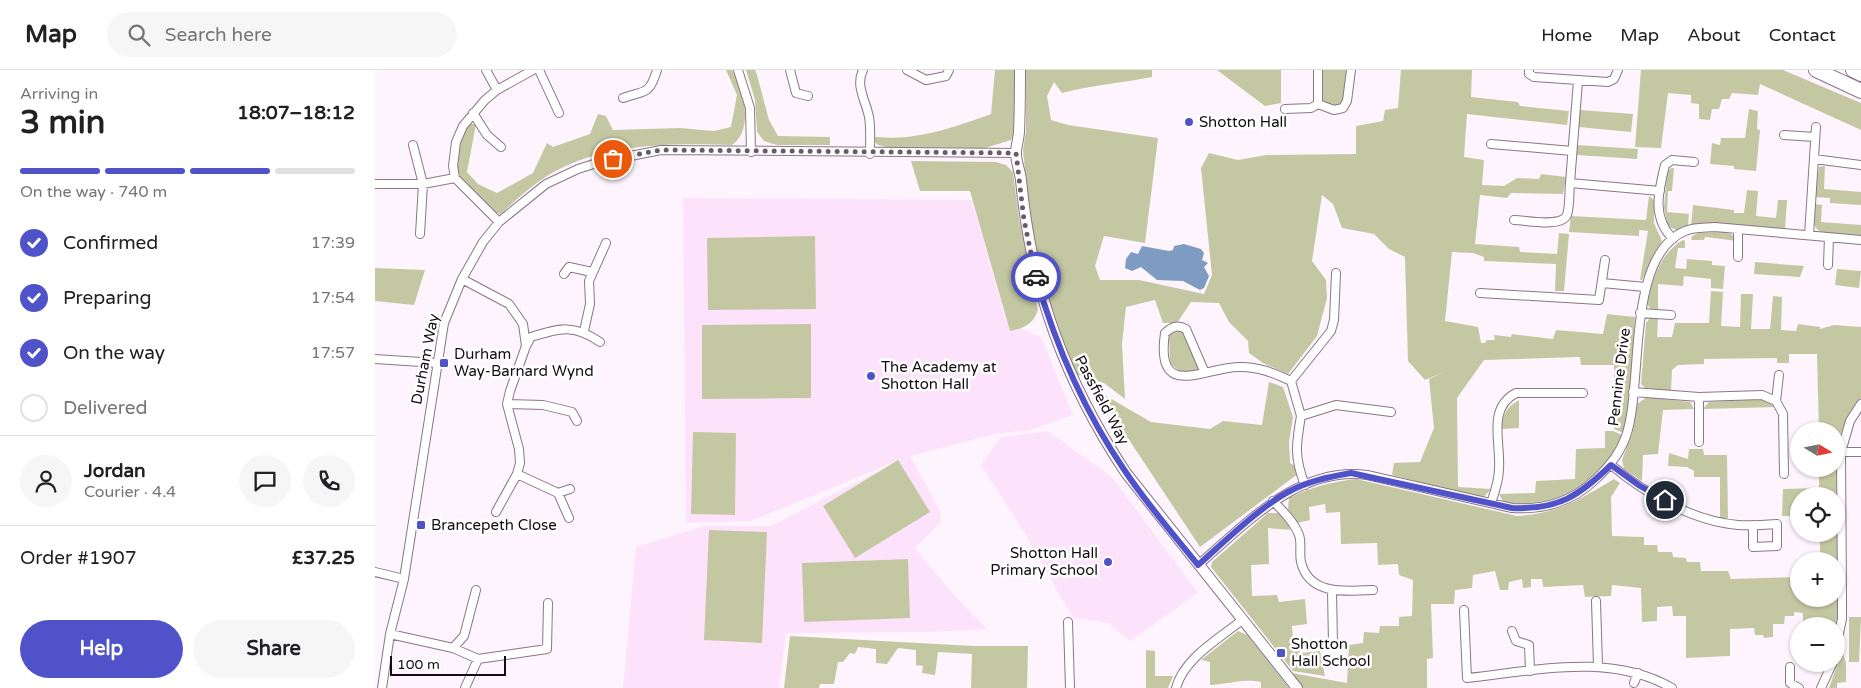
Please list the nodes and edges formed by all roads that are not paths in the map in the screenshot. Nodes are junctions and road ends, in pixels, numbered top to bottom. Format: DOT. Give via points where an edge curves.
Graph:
graph roads {
  1 [pos="486,70"];
  2 [pos="533,70"];
  3 [pos="539,70"];
  4 [pos="657,70"];
  5 [pos="739,70"];
  6 [pos="790,70"];
  7 [pos="863,70"];
  8 [pos="907,70"];
  9 [pos="949,70"];
  10 [pos="1020,70"];
  11 [pos="1318,70"];
  12 [pos="1351,70"];
  13 [pos="1529,70"];
  14 [pos="1618,70"];
  15 [pos="1817,70"];
  16 [pos="1853,70"];
  17 [pos="1861,74"];
  18 [pos="1578,81"];
  19 [pos="497,90"];
  20 [pos="1861,91"];
  21 [pos="796,92"];
  22 [pos="808,96"];
  23 [pos="623,98"];
  24 [pos="788,98"];
  25 [pos="1317,104"];
  26 [pos="1285,109"];
  27 [pos="473,113"];
  28 [pos="559,113"];
  29 [pos="1816,127"];
  30 [pos="1784,135"];
  31 [pos="1815,137"];
  32 [pos="1491,144"];
  33 [pos="413,145"];
  34 [pos="501,147"];
  35 [pos="1572,150"];
  36 [pos="751,152"];
  37 [pos="1016,153"];
  38 [pos="870,154"];
  39 [pos="1814,159"];
  40 [pos="1694,162"];
  41 [pos="1861,165"];
  42 [pos="455,178"];
  43 [pos="1570,183"];
  44 [pos="375,184"];
  45 [pos="423,184"];
  46 [pos="1660,191"];
  47 [pos="1514,220"];
  48 [pos="499,222"];
  49 [pos="1738,229"];
  50 [pos="420,234"];
  51 [pos="1809,235"];
  52 [pos="1829,237"];
  53 [pos="1673,239"];
  54 [pos="1861,240"];
  55 [pos="606,243"];
  56 [pos="1738,257"];
  57 [pos="1605,260"];
  58 [pos="1827,265"];
  59 [pos="592,272"];
  60 [pos="1336,273"];
  61 [pos="564,274"];
  62 [pos="462,279"];
  63 [pos="1602,283"];
  64 [pos="1645,287"];
  65 [pos="1480,293"];
  66 [pos="1640,313"];
  67 [pos="1671,315"];
  68 [pos="584,331"];
  69 [pos="600,342"];
  70 [pos="526,346"];
  71 [pos="375,359"];
  72 [pos="437,363"];
  73 [pos="1205,373"];
  74 [pos="1779,375"];
  75 [pos="1291,381"];
  76 [pos="1633,392"];
  77 [pos="1583,393"];
  78 [pos="1699,397"];
  79 [pos="1776,401"];
  80 [pos="507,404"];
  81 [pos="1861,404"];
  82 [pos="1391,412"];
  83 [pos="1301,416"];
  84 [pos="577,421"];
  85 [pos="1845,438"];
  86 [pos="1699,442"];
  87 [pos="1845,452"];
  88 [pos="1861,452"];
  89 [pos="1611,465"];
  90 [pos="517,474"];
  91 [pos="1784,474"];
  92 [pos="1841,478"];
  93 [pos="1305,484"];
  94 [pos="570,488"];
  95 [pos="558,493"];
  96 [pos="1273,501"];
  97 [pos="1491,503"];
  98 [pos="496,512"];
  99 [pos="569,518"];
  100 [pos="1753,525"];
  101 [pos="1198,565"];
  102 [pos="375,572"];
  103 [pos="403,579"];
  104 [pos="476,590"];
  105 [pos="1373,590"];
  106 [pos="1332,591"];
  107 [pos="1596,601"];
  108 [pos="548,603"];
  109 [pos="1464,610"];
  110 [pos="1840,617"];
  111 [pos="1242,620"];
  112 [pos="1068,622"];
  113 [pos="1512,631"];
  114 [pos="390,634"];
  115 [pos="1333,644"];
  116 [pos="453,648"];
  117 [pos="478,659"];
  118 [pos="1598,666"];
  119 [pos="1654,668"];
  120 [pos="1530,671"];
  121 [pos="1790,672"];
  122 [pos="1828,672"];
  123 [pos="1638,673"];
  124 [pos="1649,676"];
  125 [pos="1634,683"];
  126 [pos="381,688"];
  127 [pos="465,688"];
  128 [pos="1070,688"];
  129 [pos="1176,688"];
  130 [pos="1297,688"];
  131 [pos="1672,688"];
  132 [pos="1799,688"];
  133 [pos="1821,688"];
  1 -- 19 [label="street"];
  2 -- 19 [label="street"];
  3 -- 28 [label="street"];
  4 -- 23 [label="street" via="652,86 639,95"];
  5 -- 36 [label="street" via="750,108"];
  6 -- 21 [label="street"];
  7 -- 38 [label="street" via="859,77 869,116"];
  8 -- 9 [label="street" via="926,80 946,76"];
  10 -- 37 [label="street, Passfield Way"];
  11 -- 25 [label="street"];
  12 -- 25 [label="street" via="1343,108 1334,110"];
  13 -- 18 [label="street" via="1534,77"];
  14 -- 18 [label="street" via="1614,80 1608,82"];
  15 -- 20 [label="highway"];
  16 -- 17 [label="highway"];
  18 -- 35 [label="street"];
  19 -- 27 [label="street"];
  21 -- 22 [label="street"];
  21 -- 24 [label="street"];
  25 -- 26 [label="street" via="1311,108"];
  27 -- 34 [label="street" via="487,135"];
  27 -- 42 [label="street" via="456,142"];
  29 -- 31 [label="street"];
  30 -- 31 [label="street"];
  31 -- 39 [label="street"];
  32 -- 35 [label="street"];
  33 -- 45 [label="street"];
  35 -- 43 [label="street"];
  36 -- 38 [label="street, Durham Way"];
  36 -- 48 [label="street, Durham Way" via="661,150 600,162 546,184"];
  37 -- 38 [label="street, Durham Way"];
  37 -- 101 [label="street, Passfield Way" via="1030,250 1051,327 1068,372 1106,444"];
  39 -- 41 [label="street"];
  39 -- 51 [label="street"];
  40 -- 46 [label="street" via="1672,160 1665,165"];
  42 -- 45 [label="street"];
  42 -- 48 [label="street"];
  43 -- 46 [label="street"];
  43 -- 47 [label="street" via="1567,214 1563,220"];
  44 -- 45 [label="street"];
  45 -- 50 [label="street"];
  46 -- 53 [label="street" via="1659,218 1663,229"];
  48 -- 62 [label="street, Durham Way" via="483,242"];
  49 -- 51 [label="street, Pennine Drive"];
  49 -- 53 [label="street, Pennine Drive" via="1695,228"];
  49 -- 56 [label="street"];
  51 -- 52 [label="street, Pennine Drive"];
  52 -- 54 [label="street, Pennine Drive"];
  52 -- 58 [label="street"];
  53 -- 64 [label="street, Pennine Drive" via="1657,261"];
  55 -- 59 [label="street"];
  57 -- 63 [label="street"];
  59 -- 61 [label="street" via="569,267"];
  59 -- 68 [label="street"];
  60 -- 75 [label="street" via="1331,331"];
  62 -- 70 [label="street" via="509,304 523,324"];
  62 -- 72 [label="street, Durham Way" via="444,323"];
  63 -- 64 [label="street"];
  63 -- 65 [label="street" via="1599,300"];
  64 -- 66 [label="street, Pennine Drive"];
  66 -- 67 [label="street"];
  66 -- 76 [label="street, Pennine Drive"];
  68 -- 69 [label="street"];
  68 -- 70 [label="street" via="557,329 531,337"];
  70 -- 80 [label="street"];
  71 -- 72 [label="street"];
  72 -- 103 [label="street, Durham Way"];
  73 -- 73 [label="street" via="1183,377 1166,364 1165,333 1172,327 1185,329"];
  73 -- 75 [label="street" via="1251,367"];
  74 -- 79 [label="street"];
  75 -- 83 [label="street"];
  76 -- 78 [label="street"];
  76 -- 89 [label="street, Pennine Drive" via="1626,435"];
  77 -- 97 [label="street" via="1516,393 1508,398 1497,419 1499,468"];
  78 -- 79 [label="street" via="1762,395"];
  78 -- 86 [label="street"];
  79 -- 91 [label="street" via="1783,414"];
  80 -- 84 [label="street" via="543,405 572,412"];
  80 -- 90 [label="street" via="519,449"];
  81 -- 85 [label="street" via="1850,421"];
  82 -- 83 [label="street" via="1336,405"];
  83 -- 93 [label="street" via="1297,465"];
  87 -- 88 [label="street"];
  89 -- 97 [label="street, Pennine Drive" via="1577,495 1555,505 1533,509"];
  89 -- 100 [label="street" via="1640,486 1687,511 1711,520"];
  90 -- 95 [label="street"];
  90 -- 98 [label="street"];
  92 -- 110 [label="street"];
  93 -- 96 [label="street, Pennine Drive"];
  93 -- 97 [label="street, Pennine Drive" via="1351,473"];
  94 -- 95 [label="street"];
  95 -- 99 [label="street"];
  96 -- 101 [label="street, Pennine Drive"];
  96 -- 106 [label="street" via="1292,522 1299,536 1301,563 1306,572 1316,583"];
  101 -- 111 [label="street, Passfield Way"];
  102 -- 103 [label="street"];
  103 -- 114 [label="street, Durham Way"];
  104 -- 116 [label="street" via="464,636"];
  105 -- 106 [label="street"];
  106 -- 115 [label="street"];
  107 -- 118 [label="street"];
  108 -- 117 [label="street" via="547,649"];
  109 -- 120 [label="street" via="1467,678"];
  111 -- 129 [label="street" via="1187,665"];
  111 -- 130 [label="street, Passfield Way"];
  112 -- 128 [label="street"];
  113 -- 120 [label="street" via="1516,640 1529,645"];
  114 -- 116 [label="street"];
  114 -- 126 [label="street, Durham Way"];
  116 -- 117 [label="street"];
  117 -- 127 [label="street"];
  118 -- 120 [label="street"];
  118 -- 123 [label="street"];
  119 -- 124 [label="street"];
  121 -- 132 [label="street" via="1790,683"];
  122 -- 133 [label="street"];
  123 -- 124 [label="street"];
  123 -- 125 [label="street"];
  124 -- 131 [label="street"];
}
